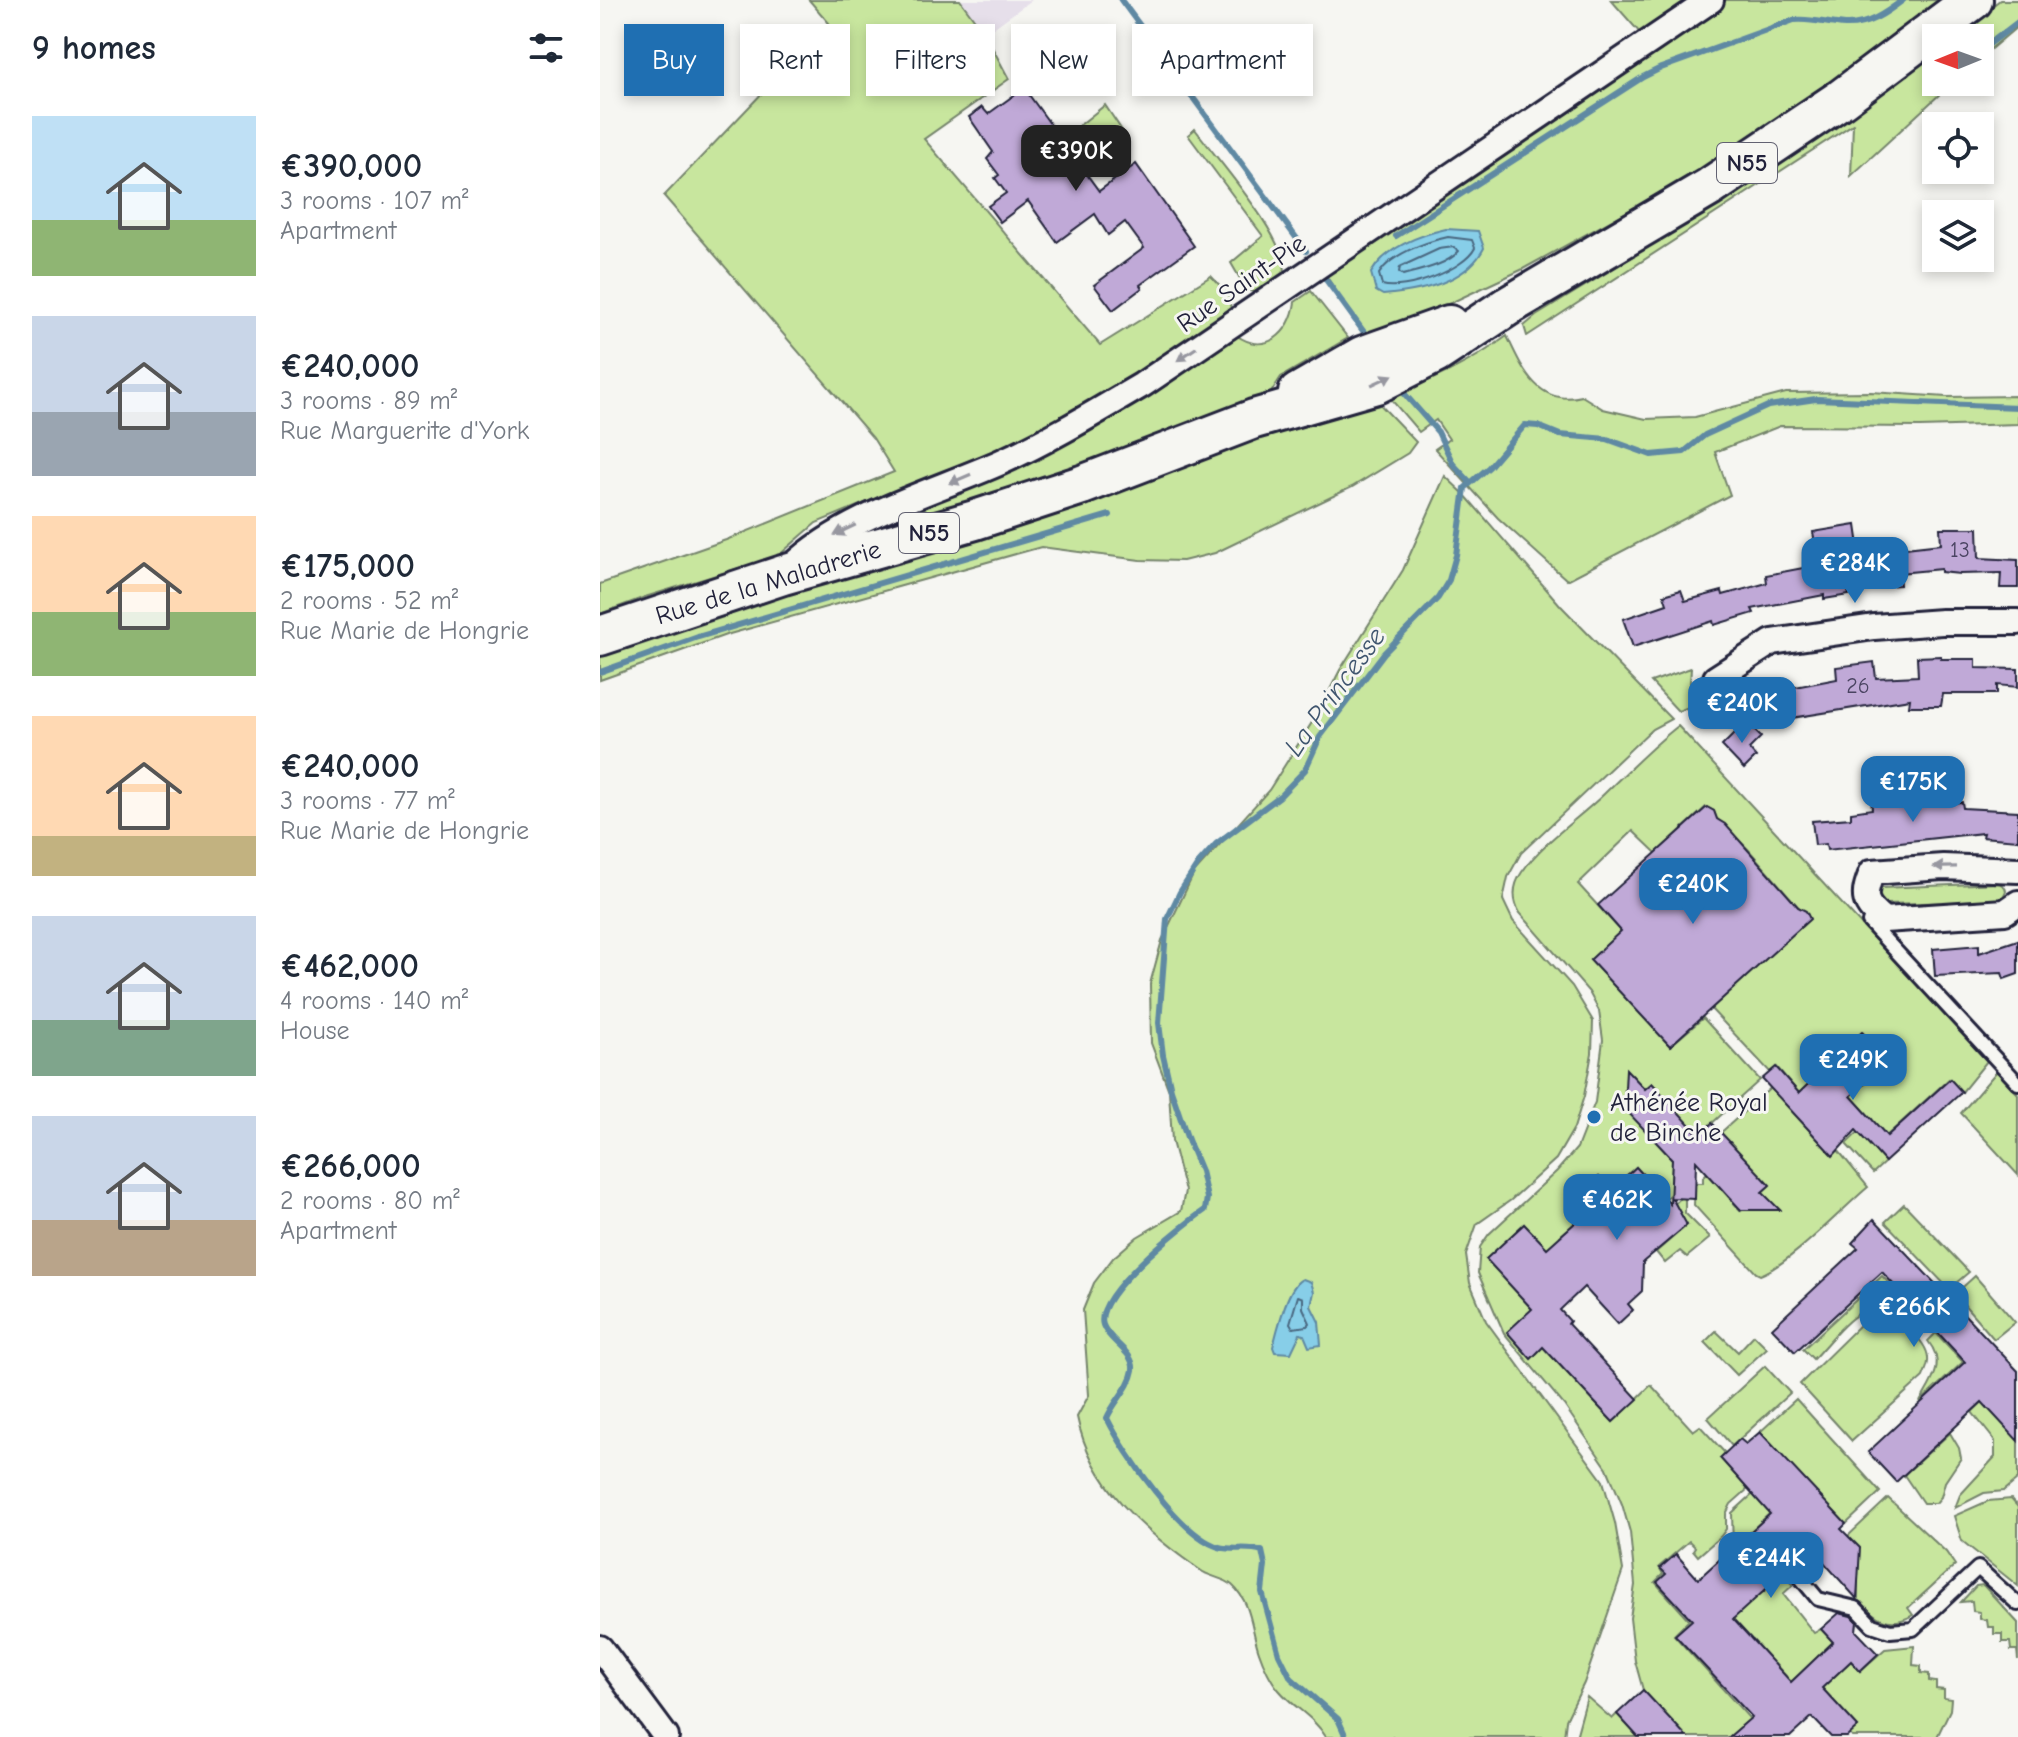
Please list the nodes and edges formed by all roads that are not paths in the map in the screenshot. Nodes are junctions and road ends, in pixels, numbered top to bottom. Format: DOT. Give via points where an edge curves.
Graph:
graph roads {
  1 [pos="1711,0"];
  2 [pos="1973,0"];
  3 [pos="783,575"];
  4 [pos="2018,622"];
  5 [pos="600,636"];
  6 [pos="1716,678"];
  7 [pos="2018,870"];
  8 [pos="2018,903"];
  9 [pos="1869,922"];
  10 [pos="2018,1083"];
  11 [pos="1794,1570"];
  12 [pos="2018,1604"];
  13 [pos="600,1648"];
  14 [pos="666,1737"];
  1 -- 3 [label="street, Rue Saint-Pie, one-way" via="1142,385 1003,461 842,530 810,549"];
  2 -- 3 [label="main road, Rue de la Maladrerie / N55" via="1841,99 1710,187 1435,354 1376,384 1254,419 975,520"];
  3 -- 5 [label="main road, Rue de la Maladrerie / N55"];
  4 -- 6 [label="street" via="1874,627 1772,642"];
  7 -- 8 [label="street, one-way" via="1943,867 1872,872 1865,887 1865,899 1884,920 2005,912"];
  9 -- 10 [label="lane"];
  11 -- 12 [label="lane" via="1818,1599 1856,1608 1872,1625 1890,1631 1913,1629 1978,1568"];
  13 -- 14 [label="street"];
}
